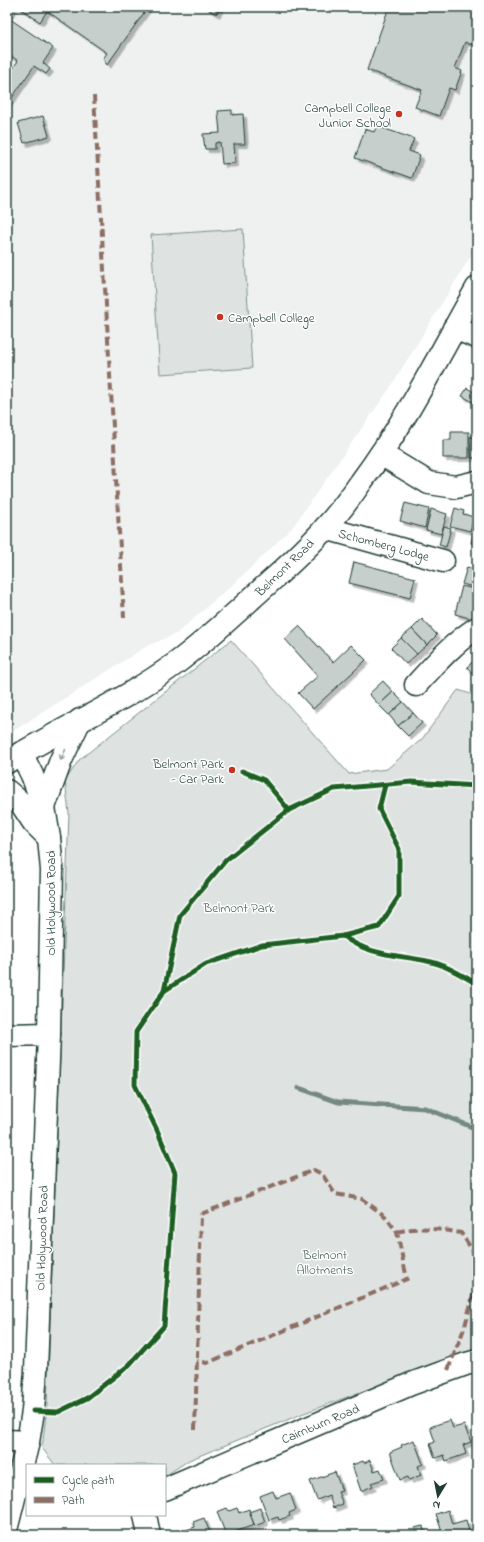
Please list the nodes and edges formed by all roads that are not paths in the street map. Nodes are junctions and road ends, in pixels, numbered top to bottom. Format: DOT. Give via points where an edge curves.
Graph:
graph roads {
  1 [pos="477,288"];
  2 [pos="454,328"];
  3 [pos="477,337"];
  4 [pos="381,454"];
  5 [pos="477,482"];
  6 [pos="325,528"];
  7 [pos="443,561"];
  8 [pos="477,628"];
  9 [pos="416,685"];
  10 [pos="80,720"];
  11 [pos="14,758"];
  12 [pos="7,791"];
  13 [pos="44,806"];
  14 [pos="50,838"];
  15 [pos="49,1034"];
  16 [pos="7,1035"];
  17 [pos="477,1362"];
  18 [pos="18,1442"];
  19 [pos="166,1489"];
  20 [pos="21,1496"];
  21 [pos="146,1516"];
  22 [pos="7,1526"];
  23 [pos="149,1535"];
  1 -- 2 [label="street, Belmont Road"];
  2 -- 3 [label="street"];
  2 -- 4 [label="street, Belmont Road"];
  4 -- 5 [label="street" via="429,482 456,487"];
  4 -- 6 [label="street, Belmont Road"];
  6 -- 7 [label="street, Schomberg Lodge"];
  6 -- 10 [label="street, Belmont Road" via="215,632 175,664 130,693"];
  8 -- 9 [label="street" via="442,656"];
  10 -- 11 [label="street, Belmont Road"];
  10 -- 13 [label="street, one-way" via="61,760"];
  11 -- 13 [label="street, Old Holywood Road" via="32,775"];
  12 -- 14 [label="street" via="20,802 34,823"];
  13 -- 14 [label="street, Old Holywood Road"];
  14 -- 15 [label="street, Old Holywood Road" via="52,870"];
  15 -- 16 [label="street"];
  15 -- 18 [label="street, Old Holywood Road" via="36,1370 32,1412"];
  17 -- 19 [label="street, Cairnburn Road" via="411,1384"];
  18 -- 20 [label="street, Old Holywood Road"];
  20 -- 22 [label="street, Old Holywood Road"];
  21 -- 23 [label="street"];
}
